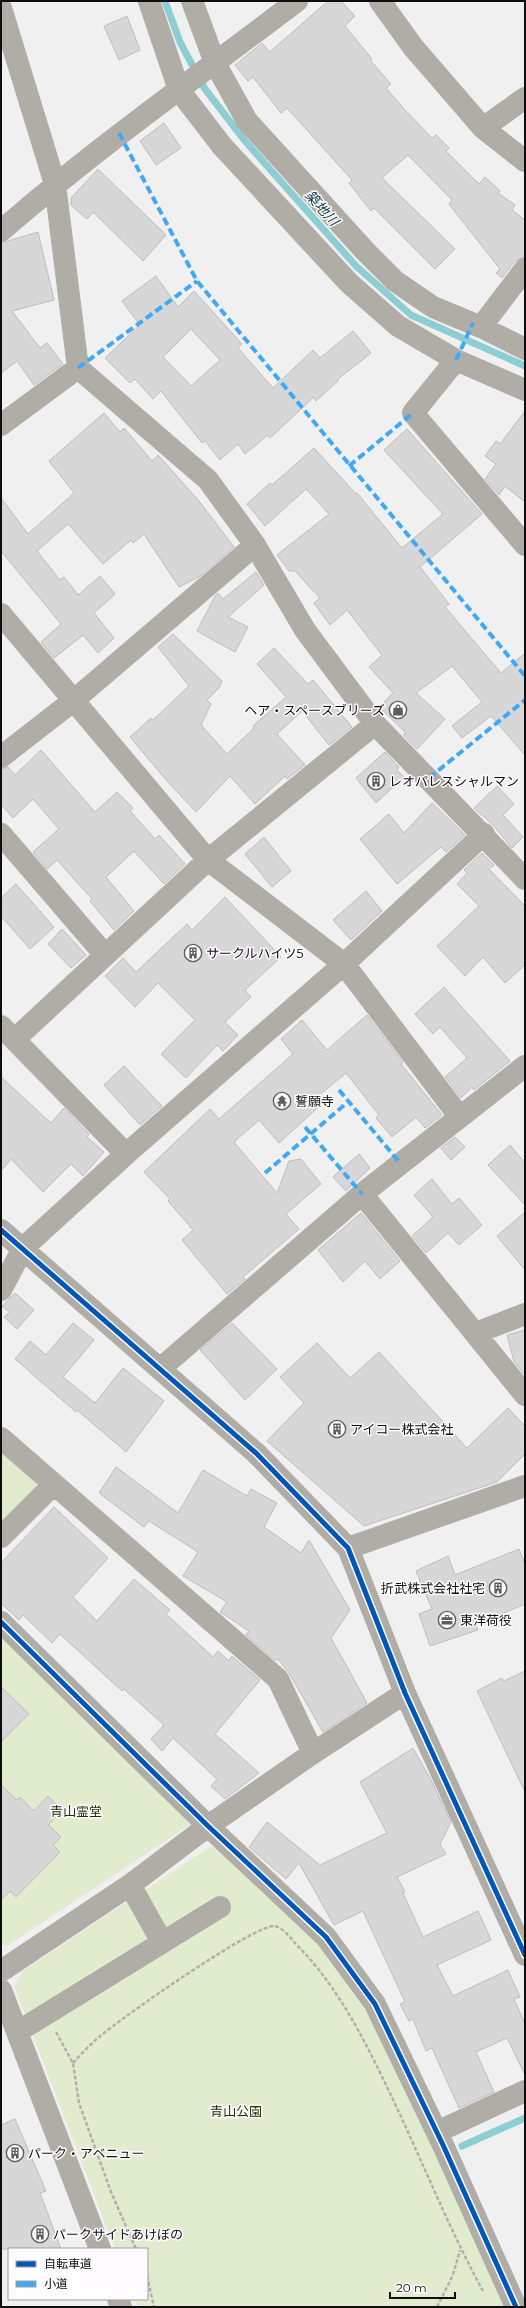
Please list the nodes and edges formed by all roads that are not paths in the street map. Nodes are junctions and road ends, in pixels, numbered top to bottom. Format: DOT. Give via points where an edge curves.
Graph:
graph roads {
  1 [pos="149,1"];
  2 [pos="192,1"];
  3 [pos="297,1"];
  4 [pos="380,1"];
  5 [pos="1,8"];
  6 [pos="212,65"];
  7 [pos="182,87"];
  8 [pos="525,98"];
  9 [pos="483,128"];
  10 [pos="525,161"];
  11 [pos="55,184"];
  12 [pos="1,231"];
  13 [pos="525,269"];
  14 [pos="481,327"];
  15 [pos="525,349"];
  16 [pos="456,360"];
  17 [pos="78,368"];
  18 [pos="525,390"];
  19 [pos="1,425"];
  20 [pos="255,545"];
  21 [pos="525,545"];
  22 [pos="1,614"];
  23 [pos="73,701"];
  24 [pos="375,724"];
  25 [pos="1,758"];
  26 [pos="1,834"];
  27 [pos="484,834"];
  28 [pos="208,860"];
  29 [pos="525,879"];
  30 [pos="105,956"];
  31 [pos="344,964"];
  32 [pos="8,1033"];
  33 [pos="525,1066"];
  34 [pos="459,1116"];
  35 [pos="126,1154"];
  36 [pos="362,1194"];
  37 [pos="1,1230"];
  38 [pos="23,1248"];
  39 [pos="1,1290"];
  40 [pos="525,1314"];
  41 [pos="476,1333"];
  42 [pos="161,1368"];
  43 [pos="525,1395"];
  44 [pos="1,1438"];
  45 [pos="53,1485"];
  46 [pos="525,1486"];
  47 [pos="1,1537"];
  48 [pos="348,1548"];
  49 [pos="1,1622"];
  50 [pos="405,1693"];
  51 [pos="313,1753"];
  52 [pos="208,1826"];
  53 [pos="130,1885"];
  54 [pos="220,1907"];
  55 [pos="162,1942"];
  56 [pos="525,1955"];
  57 [pos="1,1971"];
  58 [pos="1,1990"];
  59 [pos="17,2032"];
  60 [pos="525,2091"];
  61 [pos="437,2132"];
  62 [pos="100,2248"];
  63 [pos="516,2307"];
  1 -- 7 [label="street"];
  2 -- 6 [label="street"];
  3 -- 6 [label="street"];
  4 -- 9 [label="street" via="413,47"];
  5 -- 11 [label="street"];
  6 -- 7 [label="street"];
  6 -- 14 [label="street" via="247,121 395,281 433,307"];
  7 -- 11 [label="street"];
  7 -- 16 [label="street" via="222,146 349,283 398,326"];
  8 -- 9 [label="street"];
  9 -- 10 [label="street"];
  11 -- 12 [label="street"];
  11 -- 17 [label="street"];
  13 -- 14 [label="street"];
  14 -- 15 [label="street"];
  16 -- 18 [label="street"];
  16 -- 21 [label="street" via="413,413"];
  17 -- 19 [label="street"];
  17 -- 20 [label="street" via="208,480"];
  20 -- 23 [label="street"];
  20 -- 24 [label="street" via="305,630"];
  22 -- 23 [label="street"];
  23 -- 25 [label="street"];
  23 -- 28 [label="street"];
  24 -- 27 [label="street"];
  24 -- 28 [label="street"];
  26 -- 30 [label="street"];
  27 -- 29 [label="street"];
  27 -- 31 [label="street"];
  28 -- 30 [label="street"];
  28 -- 31 [label="street"];
  30 -- 32 [label="street"];
  31 -- 34 [label="street"];
  31 -- 35 [label="street"];
  32 -- 35 [label="street"];
  33 -- 34 [label="street"];
  34 -- 36 [label="street"];
  35 -- 38 [label="street"];
  36 -- 41 [label="street"];
  36 -- 42 [label="street"];
  37 -- 38 [label="street"];
  38 -- 39 [label="street"];
  38 -- 42 [label="street"];
  40 -- 41 [label="street"];
  41 -- 43 [label="street"];
  42 -- 48 [label="street" via="256,1453"];
  44 -- 45 [label="street"];
  45 -- 47 [label="street"];
  45 -- 51 [label="street" via="278,1678"];
  46 -- 48 [label="street"];
  48 -- 50 [label="street"];
  49 -- 52 [label="street"];
  50 -- 51 [label="street"];
  50 -- 56 [label="street"];
  51 -- 52 [label="street"];
  52 -- 53 [label="street"];
  52 -- 61 [label="street" via="326,1937 375,2004"];
  53 -- 55 [label="street"];
  53 -- 57 [label="street"];
  54 -- 55 [label="street"];
  55 -- 59 [label="street"];
  58 -- 59 [label="street"];
  59 -- 62 [label="street"];
  60 -- 61 [label="street"];
  61 -- 63 [label="street"];
}
